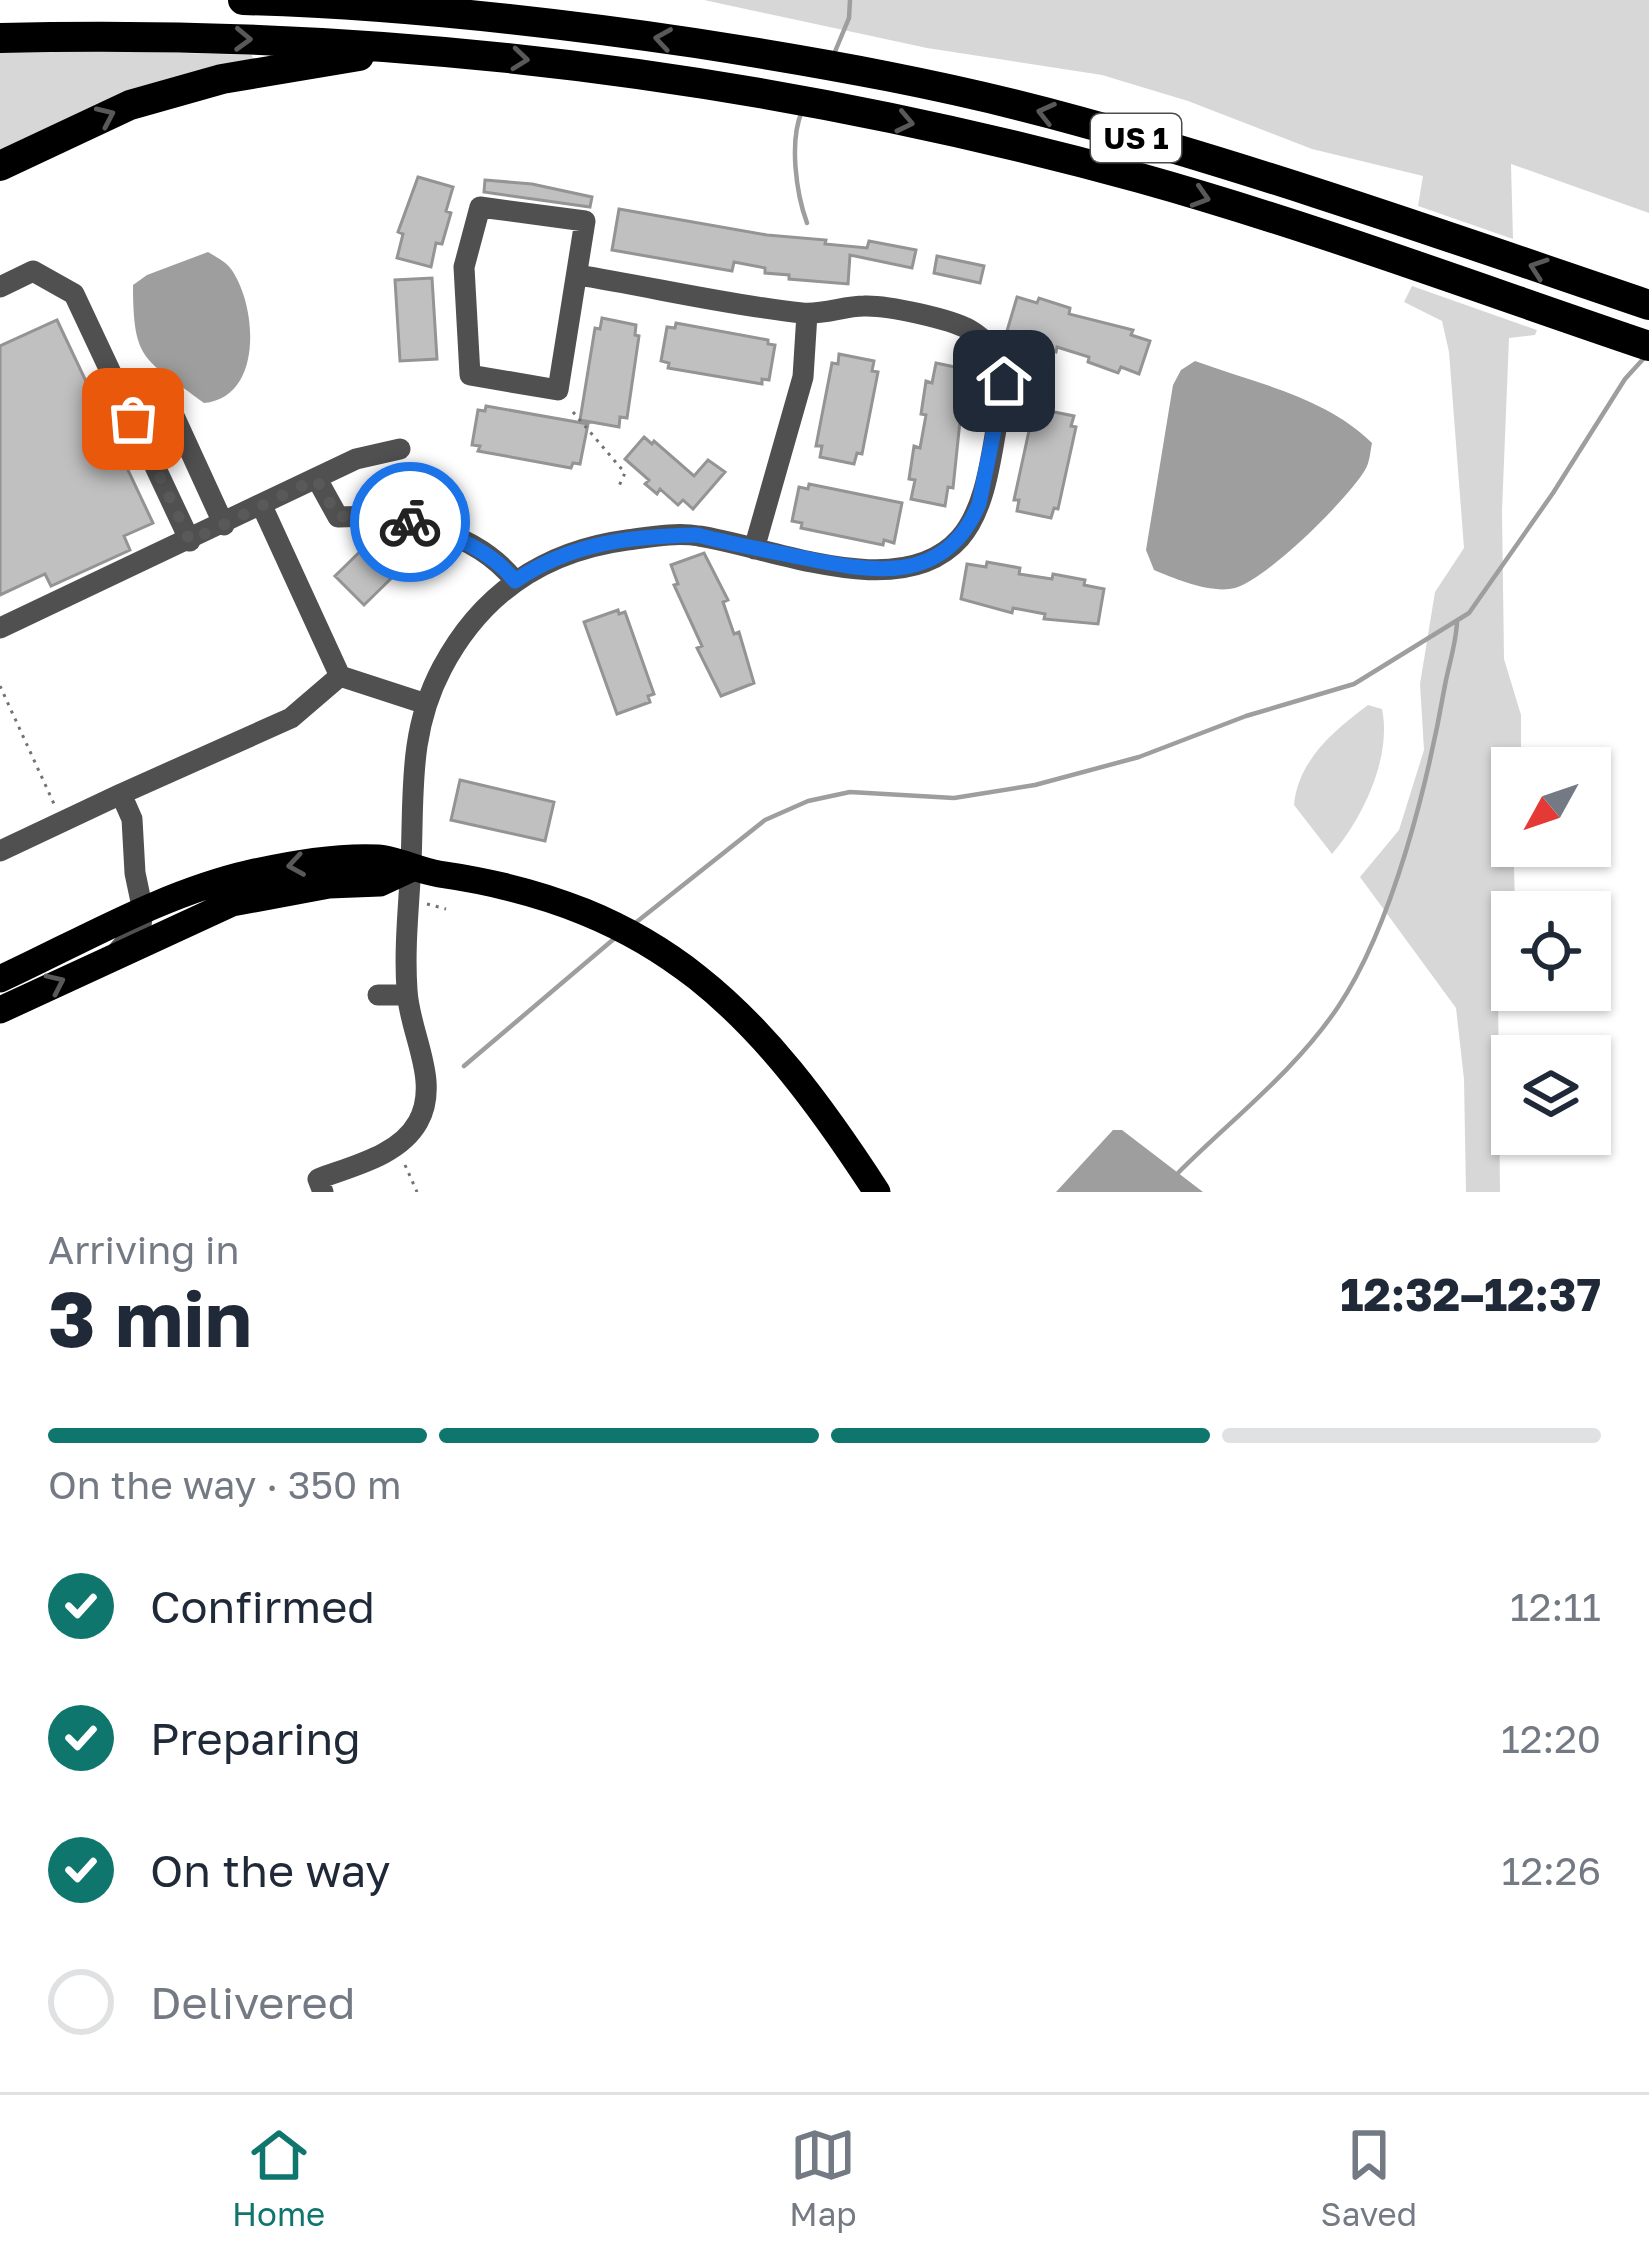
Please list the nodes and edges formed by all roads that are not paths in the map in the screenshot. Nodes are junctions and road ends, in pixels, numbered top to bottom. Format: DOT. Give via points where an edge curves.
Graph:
graph roads {
  1 [pos="243,0"];
  2 [pos="401,4"];
  3 [pos="0,38"];
  4 [pos="404,48"];
  5 [pos="0,166"];
  6 [pos="578,275"];
  7 [pos="0,287"];
  8 [pos="1649,305"];
  9 [pos="807,314"];
  10 [pos="1649,346"];
  11 [pos="116,383"];
  12 [pos="400,449"];
  13 [pos="316,479"];
  14 [pos="262,506"];
  15 [pos="224,525"];
  16 [pos="190,541"];
  17 [pos="754,549"];
  18 [pos="515,581"];
  19 [pos="0,628"];
  20 [pos="340,676"];
  21 [pos="423,703"];
  22 [pos="121,794"];
  23 [pos="0,851"];
  24 [pos="410,869"];
  25 [pos="143,911"];
  26 [pos="112,957"];
  27 [pos="0,979"];
  28 [pos="378,995"];
  29 [pos="407,995"];
  30 [pos="0,1010"];
  31 [pos="323,1192"];
  32 [pos="877,1192"];
  1 -- 2 [label="highway, US 1"];
  8 -- 2 [label="highway, US 1, one-way" via="1229,165 951,90 700,44"];
  3 -- 4 [label="highway, US 1, one-way"];
  5 -- 4 [label="highway, one-way" via="130,105 222,79"];
  4 -- 10 [label="highway, US 1, one-way" via="695,82 1048,154 1244,210"];
  6 -- 6 [label="street" via="558,390 470,375 463,286 480,207 585,221"];
  6 -- 9 [label="street"];
  7 -- 11 [label="street" via="33,271 74,294"];
  9 -- 17 [label="street" via="803,377"];
  9 -- 17 [label="street" via="861,305 968,328 989,348 1004,381 995,431 972,519 960,538 920,564 881,572"];
  11 -- 15 [label="street" via="175,418"];
  11 -- 16 [label="street"];
  12 -- 13 [label="street"];
  13 -- 14 [label="street"];
  13 -- 18 [label="street" via="338,517 371,514 465,542"];
  14 -- 15 [label="street"];
  14 -- 20 [label="street"];
  15 -- 16 [label="street"];
  16 -- 19 [label="street"];
  17 -- 18 [label="street" via="697,535 651,536 562,554"];
  18 -- 21 [label="street" via="466,627"];
  20 -- 21 [label="street"];
  20 -- 22 [label="street" via="291,718"];
  21 -- 24 [label="street"];
  22 -- 23 [label="street"];
  22 -- 25 [label="street" via="132,819"];
  24 -- 25 [label="main road, one-way" via="382,858 291,865"];
  24 -- 26 [label="main road" via="380,883 232,903"];
  24 -- 29 [label="street"];
  24 -- 32 [label="main road" via="528,893 627,929 671,956 786,1061"];
  25 -- 26 [label="street" via="141,925"];
  25 -- 27 [label="main road"];
  30 -- 26 [label="main road, one-way"];
  28 -- 29 [label="street"];
  29 -- 31 [label="street" via="427,1082 422,1117 386,1153 318,1180"];
}
